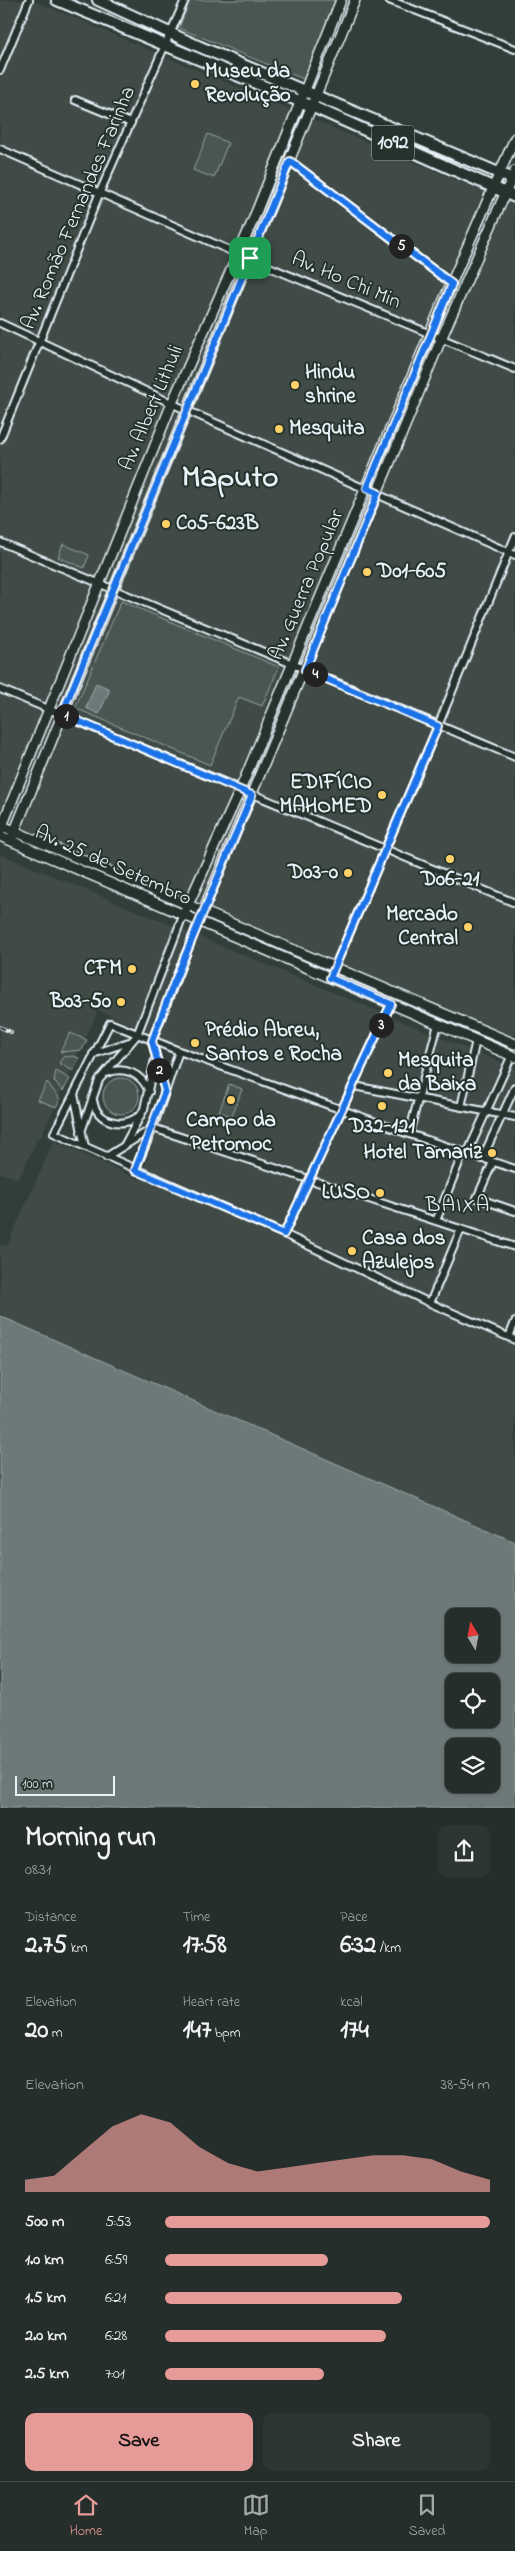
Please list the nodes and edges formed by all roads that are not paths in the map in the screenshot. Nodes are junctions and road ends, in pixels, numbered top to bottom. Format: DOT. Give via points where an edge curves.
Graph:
graph roads {
  1 [pos="29,0"];
  2 [pos="57,0"];
  3 [pos="98,0"];
  4 [pos="185,0"];
  5 [pos="341,0"];
  6 [pos="356,0"];
  7 [pos="389,0"];
  8 [pos="171,33"];
  9 [pos="166,46"];
  10 [pos="515,49"];
  11 [pos="0,70"];
  12 [pos="305,91"];
  13 [pos="316,95"];
  14 [pos="75,100"];
  15 [pos="300,102"];
  16 [pos="311,106"];
  17 [pos="131,123"];
  18 [pos="515,138"];
  19 [pos="0,149"];
  20 [pos="290,161"];
  21 [pos="500,173"];
  22 [pos="514,176"];
  23 [pos="494,188"];
  24 [pos="100,192"];
  25 [pos="510,195"];
  26 [pos="238,254"];
  27 [pos="250,258"];
  28 [pos="452,284"];
  29 [pos="0,323"];
  30 [pos="431,334"];
  31 [pos="442,337"];
  32 [pos="41,342"];
  33 [pos="515,369"];
  34 [pos="172,403"];
  35 [pos="186,410"];
  36 [pos="0,439"];
  37 [pos="367,488"];
  38 [pos="378,493"];
  39 [pos="515,537"];
  40 [pos="0,542"];
  41 [pos="512,553"];
  42 [pos="100,584"];
  43 [pos="113,590"];
  44 [pos="293,665"];
  45 [pos="305,670"];
  46 [pos="0,688"];
  47 [pos="48,708"];
  48 [pos="62,714"];
  49 [pos="438,726"];
  50 [pos="515,757"];
  51 [pos="240,790"];
  52 [pos="252,795"];
  53 [pos="1,827"];
  54 [pos="0,836"];
  55 [pos="12,836"];
  56 [pos="384,848"];
  57 [pos="515,903"];
  58 [pos="188,905"];
  59 [pos="203,911"];
  60 [pos="183,916"];
  61 [pos="198,922"];
  62 [pos="334,967"];
  63 [pos="330,978"];
  64 [pos="391,1004"];
  65 [pos="438,1024"];
  66 [pos="137,1035"];
  67 [pos="476,1040"];
  68 [pos="152,1041"];
  69 [pos="129,1042"];
  70 [pos="515,1044"];
  71 [pos="179,1051"];
  72 [pos="514,1053"];
  73 [pos="93,1054"];
  74 [pos="156,1056"];
  75 [pos="104,1073"];
  76 [pos="354,1086"];
  77 [pos="515,1087"];
  78 [pos="165,1091"];
  79 [pos="149,1092"];
  80 [pos="74,1093"];
  81 [pos="92,1096"];
  82 [pos="418,1099"];
  83 [pos="461,1107"];
  84 [pos="342,1110"];
  85 [pos="486,1111"];
  86 [pos="141,1114"];
  87 [pos="503,1115"];
  88 [pos="515,1117"];
  89 [pos="153,1128"];
  90 [pos="81,1132"];
  91 [pos="409,1134"];
  92 [pos="124,1147"];
  93 [pos="85,1148"];
  94 [pos="465,1153"];
  95 [pos="106,1156"];
  96 [pos="482,1159"];
  97 [pos="493,1162"];
  98 [pos="515,1169"];
  99 [pos="135,1170"];
  100 [pos="309,1181"];
  101 [pos="515,1211"];
  102 [pos="436,1222"];
  103 [pos="461,1229"];
  104 [pos="284,1234"];
  105 [pos="515,1247"];
  106 [pos="430,1303"];
  107 [pos="515,1322"];
  108 [pos="512,1338"];
  1 -- 11 [label="street"];
  2 -- 9 [label="main road, 1092"];
  3 -- 8 [label="main road, 1092"];
  4 -- 8 [label="street, Av. Romão Fernandes Farinha"];
  5 -- 12 [label="main road, Av. Albert Lithuli"];
  6 -- 13 [label="main road, Av. Albert Lithuli"];
  7 -- 10 [label="street"];
  8 -- 9 [label="street, Av. Romão Fernandes Farinha"];
  8 -- 12 [label="main road, 1092"];
  9 -- 15 [label="main road, 1092"];
  9 -- 17 [label="street, Av. Romão Fernandes Farinha"];
  12 -- 13 [label="main road, 1092"];
  12 -- 15 [label="main road, Av. Albert Lithuli"];
  13 -- 16 [label="main road, Av. Albert Lithuli"];
  13 -- 21 [label="main road, 1092"];
  14 -- 17 [label="street"];
  15 -- 16 [label="main road, 1092"];
  15 -- 26 [label="main road, Av. Albert Lithuli"];
  16 -- 20 [label="main road, Av. Albert Lithuli"];
  16 -- 23 [label="main road, 1092"];
  17 -- 24 [label="street, Av. Romão Fernandes Farinha"];
  18 -- 21 [label="main road, Av. Guerra Popular"];
  19 -- 24 [label="street, Av. Ho Chi Min"];
  20 -- 27 [label="main road, Av. Albert Lithuli"];
  20 -- 28 [label="street"];
  21 -- 22 [label="main road"];
  21 -- 23 [label="main road, Av. Guerra Popular"];
  22 -- 25 [label="main road, Av. Guerra Popular"];
  23 -- 25 [label="main road"];
  23 -- 28 [label="main road, Av. Guerra Popular"];
  24 -- 26 [label="street, Av. Ho Chi Min"];
  24 -- 32 [label="street, Av. Romão Fernandes Farinha"];
  25 -- 31 [label="main road, Av. Guerra Popular"];
  26 -- 27 [label="street, Av. Ho Chi Min"];
  26 -- 34 [label="main road, Av. Albert Lithuli"];
  27 -- 30 [label="street, Av. Ho Chi Min"];
  27 -- 35 [label="main road, Av. Albert Lithuli"];
  28 -- 30 [label="main road, Av. Guerra Popular"];
  29 -- 32 [label="street"];
  30 -- 31 [label="street, Av. Ho Chi Min"];
  30 -- 37 [label="main road, Av. Guerra Popular"];
  31 -- 33 [label="street, Av. Ho Chi Min"];
  31 -- 38 [label="main road, Av. Guerra Popular"];
  32 -- 34 [label="street"];
  32 -- 36 [label="street, Av. Romão Fernandes Farinha"];
  34 -- 35 [label="street"];
  34 -- 42 [label="main road, Av. Albert Lithuli"];
  35 -- 37 [label="street"];
  35 -- 43 [label="main road, Av. Albert Lithuli"];
  37 -- 38 [label="street"];
  37 -- 44 [label="main road, Av. Guerra Popular"];
  38 -- 41 [label="street"];
  38 -- 45 [label="main road, Av. Guerra Popular"];
  39 -- 41 [label="street"];
  40 -- 42 [label="street"];
  41 -- 49 [label="street"];
  42 -- 43 [label="street"];
  42 -- 47 [label="main road, Av. Albert Lithuli"];
  43 -- 44 [label="street"];
  43 -- 48 [label="main road, Av. Albert Lithuli"];
  44 -- 45 [label="street"];
  44 -- 51 [label="main road, Av. Guerra Popular"];
  45 -- 49 [label="street"];
  45 -- 52 [label="main road, Av. Guerra Popular"];
  46 -- 47 [label="street"];
  47 -- 48 [label="street"];
  47 -- 53 [label="main road, Av. Albert Lithuli"];
  48 -- 51 [label="street"];
  48 -- 55 [label="main road, Av. Albert Lithuli"];
  49 -- 50 [label="street"];
  49 -- 56 [label="street"];
  51 -- 52 [label="street"];
  51 -- 58 [label="main road, Av. Guerra Popular"];
  52 -- 56 [label="street"];
  52 -- 59 [label="main road, Av. Guerra Popular"];
  53 -- 55 [label="main road, Av. 25 de Setembro"];
  54 -- 55 [label="main road, Av. 25 de Setembro"];
  55 -- 58 [label="main road, Av. 25 de Setembro"];
  55 -- 60 [label="main road, Av. 25 de Setembro"];
  56 -- 57 [label="street"];
  56 -- 62 [label="street"];
  58 -- 59 [label="main road, Av. 25 de Setembro"];
  58 -- 60 [label="main road, Av. Guerra Popular"];
  59 -- 61 [label="main road, Av. Guerra Popular"];
  59 -- 62 [label="main road, Av. 25 de Setembro"];
  60 -- 61 [label="main road, Av. 25 de Setembro"];
  60 -- 66 [label="street, Av. Guerra Popular"];
  61 -- 63 [label="main road, Av. 25 de Setembro"];
  61 -- 68 [label="street, Av. Guerra Popular"];
  62 -- 63 [label="street"];
  62 -- 70 [label="main road, Av. 25 de Setembro"];
  63 -- 64 [label="main road, Av. 25 de Setembro"];
  64 -- 65 [label="main road, Av. 25 de Setembro"];
  64 -- 76 [label="street"];
  65 -- 67 [label="main road, Av. 25 de Setembro"];
  65 -- 82 [label="street"];
  66 -- 68 [label="street"];
  66 -- 69 [label="street, Av. Guerra Popular"];
  66 -- 73 [label="street" via="110,1024"];
  67 -- 72 [label="main road, Av. 25 de Setembro"];
  67 -- 83 [label="street"];
  68 -- 71 [label="street"];
  68 -- 74 [label="street"];
  69 -- 73 [label="street, Av. Guerra Popular"];
  69 -- 75 [label="street, Av. Guerra Popular"];
  71 -- 78 [label="street"];
  71 -- 84 [label="street"];
  72 -- 85 [label="street"];
  73 -- 80 [label="street"];
  74 -- 78 [label="street"];
  74 -- 79 [label="street"];
  75 -- 79 [label="street" via="131,1072 139,1076"];
  75 -- 81 [label="street, Av. Guerra Popular"];
  76 -- 82 [label="street"];
  76 -- 84 [label="street"];
  77 -- 87 [label="street"];
  78 -- 89 [label="street"];
  79 -- 86 [label="street"];
  80 -- 90 [label="street"];
  80 -- 93 [label="street" via="54,1133"];
  81 -- 86 [label="street" via="98,1113 114,1123 125,1123"];
  81 -- 90 [label="street, Av. Guerra Popular"];
  82 -- 83 [label="street"];
  82 -- 91 [label="street"];
  83 -- 85 [label="street"];
  84 -- 91 [label="street"];
  84 -- 100 [label="street"];
  85 -- 87 [label="street"];
  85 -- 94 [label="street"];
  86 -- 92 [label="street"];
  87 -- 88 [label="street"];
  87 -- 96 [label="street"];
  89 -- 92 [label="street"];
  89 -- 99 [label="street"];
  89 -- 100 [label="street"];
  90 -- 93 [label="street"];
  91 -- 94 [label="street"];
  92 -- 95 [label="street"];
  93 -- 95 [label="street"];
  94 -- 96 [label="street"];
  94 -- 102 [label="street"];
  95 -- 99 [label="street"];
  96 -- 97 [label="street"];
  97 -- 98 [label="street"];
  97 -- 101 [label="street" via="477,1198"];
  99 -- 104 [label="street"];
  100 -- 102 [label="street"];
  100 -- 104 [label="street"];
  102 -- 103 [label="street"];
  103 -- 105 [label="street"];
  103 -- 106 [label="street"];
  104 -- 106 [label="street"];
  106 -- 108 [label="street"];
  107 -- 108 [label="street"];
}
